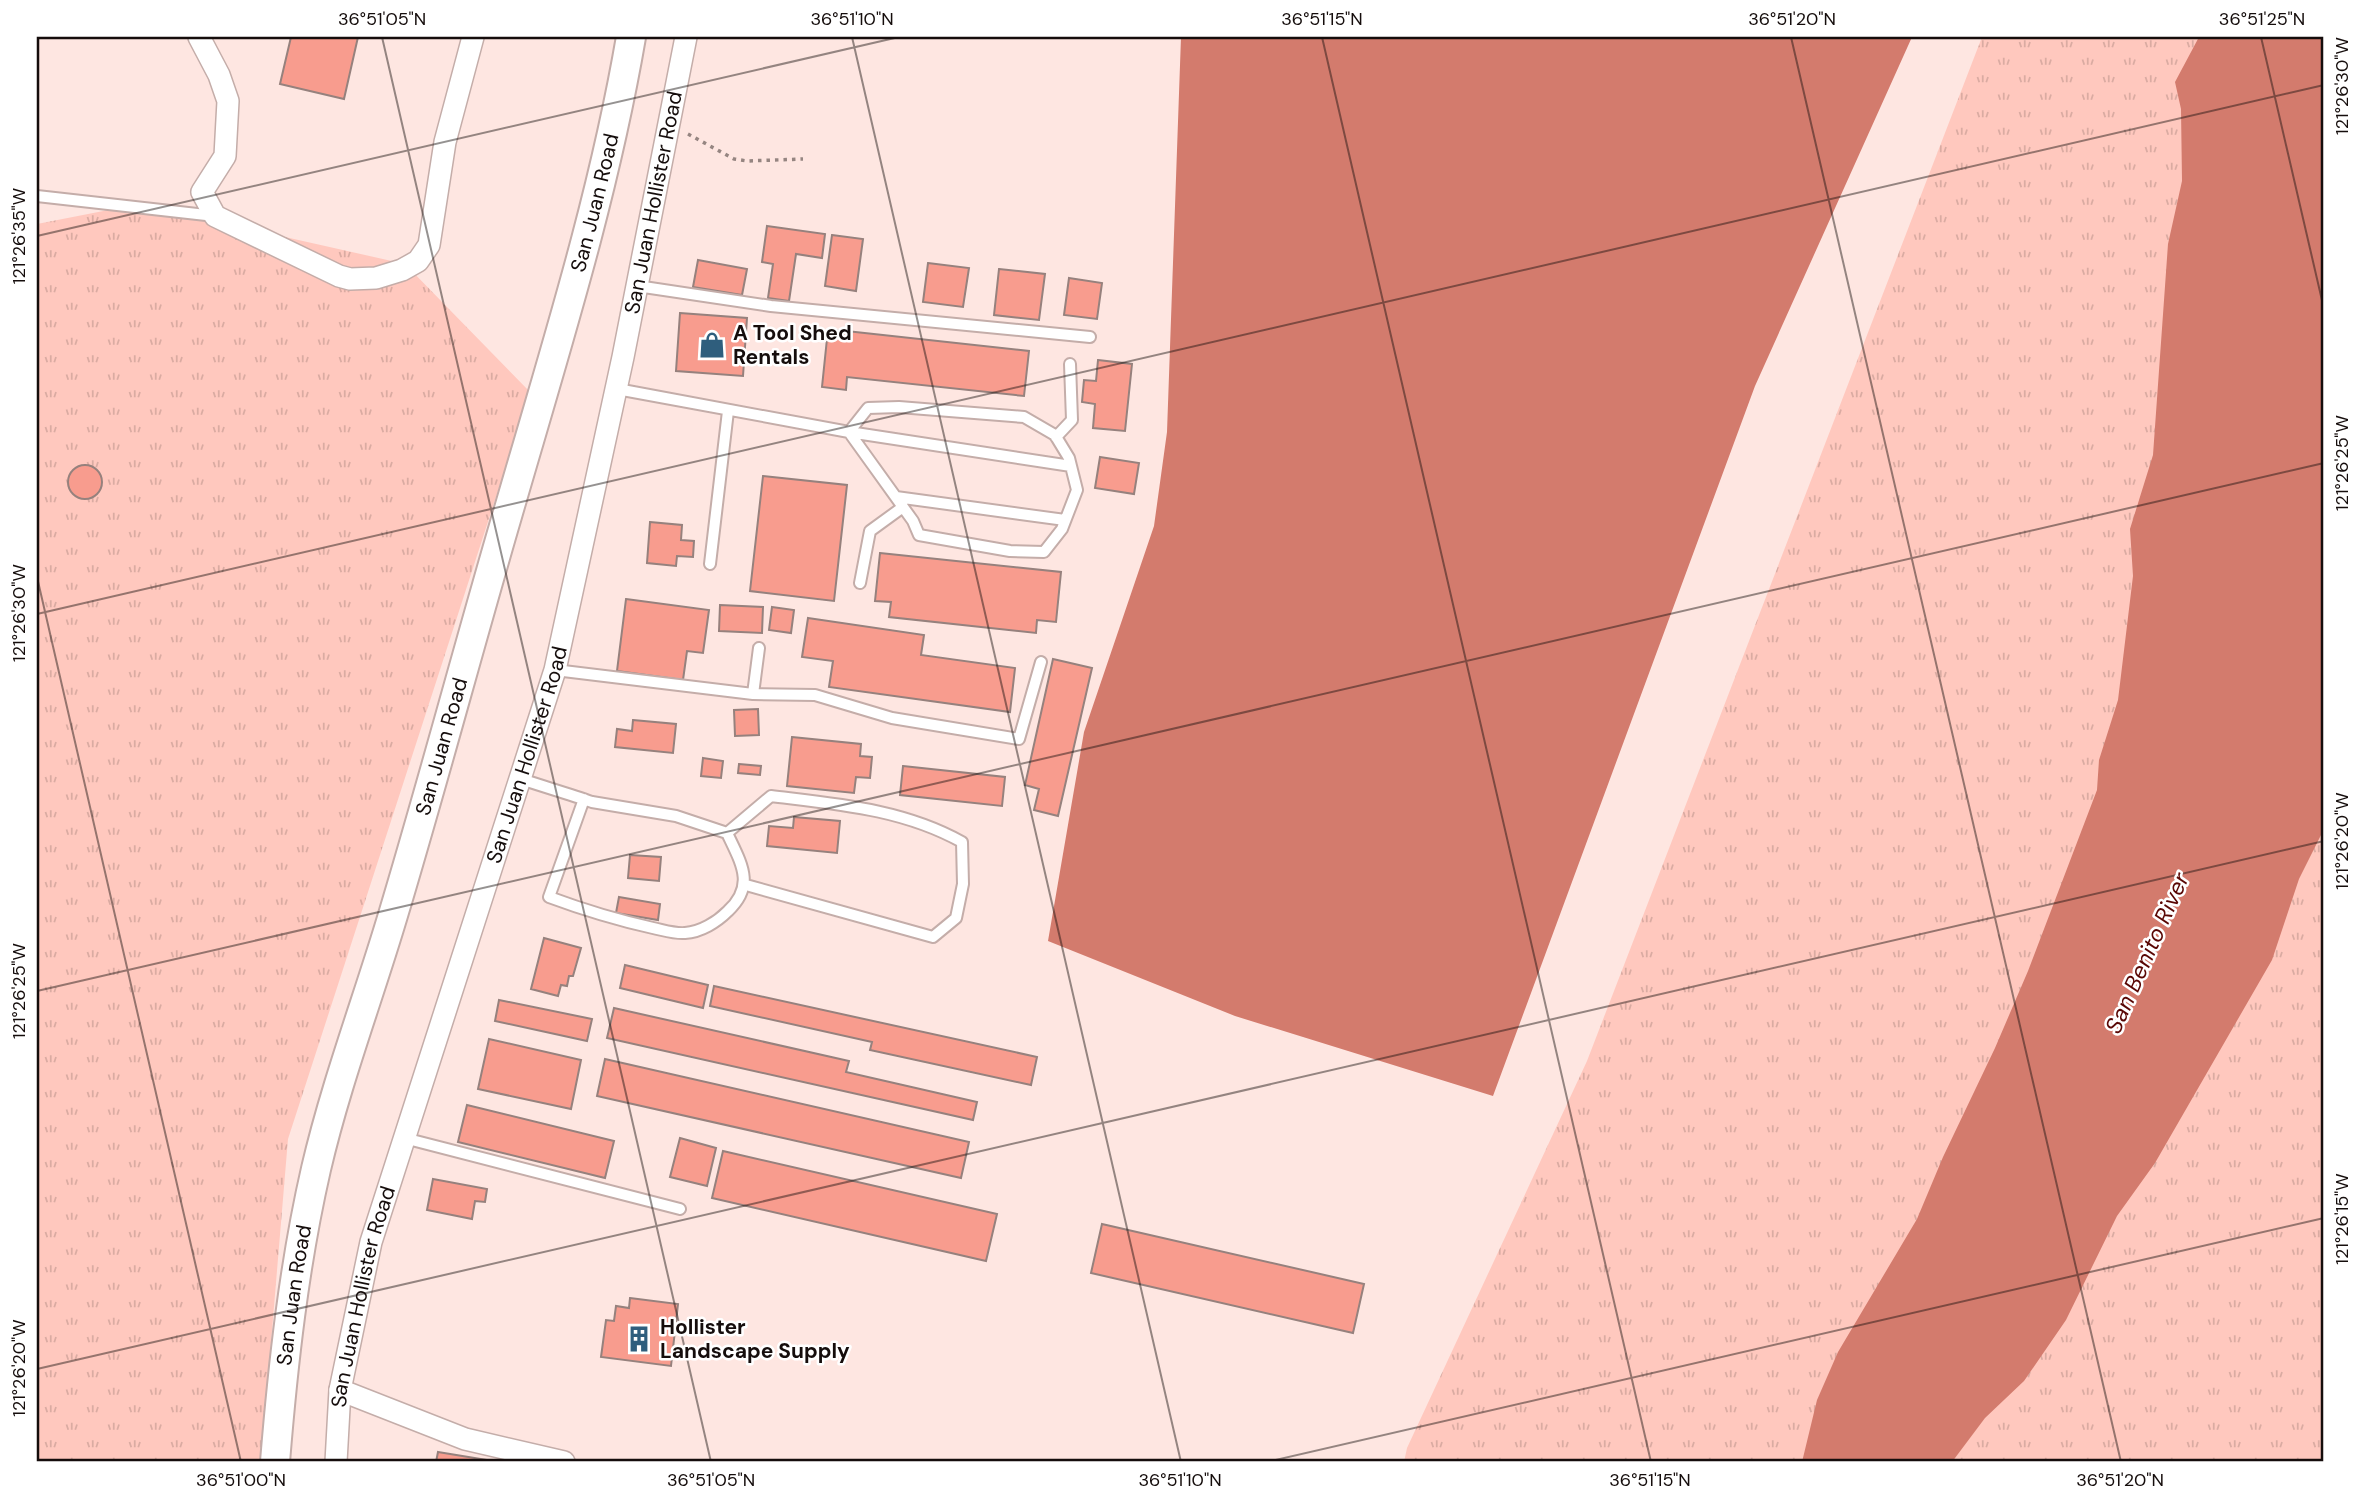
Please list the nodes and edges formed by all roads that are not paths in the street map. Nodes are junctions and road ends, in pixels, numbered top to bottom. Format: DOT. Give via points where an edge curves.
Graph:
graph roads {
  1 [pos="199,37"];
  2 [pos="473,37"];
  3 [pos="631,37"];
  4 [pos="686,37"];
  5 [pos="37,196"];
  6 [pos="215,216"];
  7 [pos="637,286"];
  8 [pos="1090,337"];
  9 [pos="1070,364"];
  10 [pos="617,389"];
  11 [pos="728,411"];
  12 [pos="849,432"];
  13 [pos="1056,437"];
  14 [pos="1071,466"];
  15 [pos="900,502"];
  16 [pos="1065,520"];
  17 [pos="710,565"];
  18 [pos="860,583"];
  19 [pos="758,648"];
  20 [pos="1041,662"];
  21 [pos="555,670"];
  22 [pos="753,694"];
  23 [pos="521,779"];
  24 [pos="584,799"];
  25 [pos="727,833"];
  26 [pos="746,885"];
  27 [pos="404,1138"];
  28 [pos="680,1209"];
  29 [pos="340,1390"];
  30 [pos="275,1462"];
  31 [pos="336,1462"];
  32 [pos="564,1462"];
  1 -- 6 [label="street" via="228,102 225,156 202,192"];
  2 -- 6 [label="street" via="445,142 429,245 418,261 390,275 351,279"];
  3 -- 30 [label="main road, San Juan Road" via="617,119 565,324 317,1167 290,1318"];
  4 -- 7 [label="street, San Juan Hollister Road"];
  5 -- 6 [label="lane"];
  7 -- 8 [label="lane" via="771,306"];
  7 -- 10 [label="street, San Juan Hollister Road"];
  9 -- 13 [label="lane" via="1072,420"];
  10 -- 11 [label="lane"];
  10 -- 21 [label="street, San Juan Hollister Road"];
  11 -- 12 [label="lane"];
  11 -- 17 [label="lane"];
  12 -- 13 [label="lane" via="868,408 899,407 1024,417"];
  12 -- 14 [label="lane"];
  12 -- 15 [label="lane"];
  13 -- 14 [label="lane"];
  14 -- 16 [label="lane" via="1077,490"];
  15 -- 16 [label="lane"];
  15 -- 16 [label="lane" via="919,535 1010,551 1044,552"];
  15 -- 18 [label="lane" via="870,531"];
  19 -- 22 [label="lane"];
  20 -- 22 [label="lane" via="1019,739 892,718 815,695"];
  21 -- 22 [label="lane"];
  21 -- 23 [label="street, San Juan Hollister Road"];
  23 -- 24 [label="lane"];
  23 -- 27 [label="street, San Juan Hollister Road"];
  24 -- 25 [label="lane" via="676,816"];
  24 -- 26 [label="lane" via="549,897 608,918 683,934 721,918 737,903"];
  25 -- 26 [label="lane"];
  25 -- 26 [label="lane" via="771,796 872,808 940,829 962,842 963,884 956,918 933,937"];
  27 -- 28 [label="lane"];
  27 -- 29 [label="street, San Juan Hollister Road" via="371,1241"];
  29 -- 31 [label="street, San Juan Hollister Road"];
  29 -- 32 [label="street" via="438,1431"];
}
